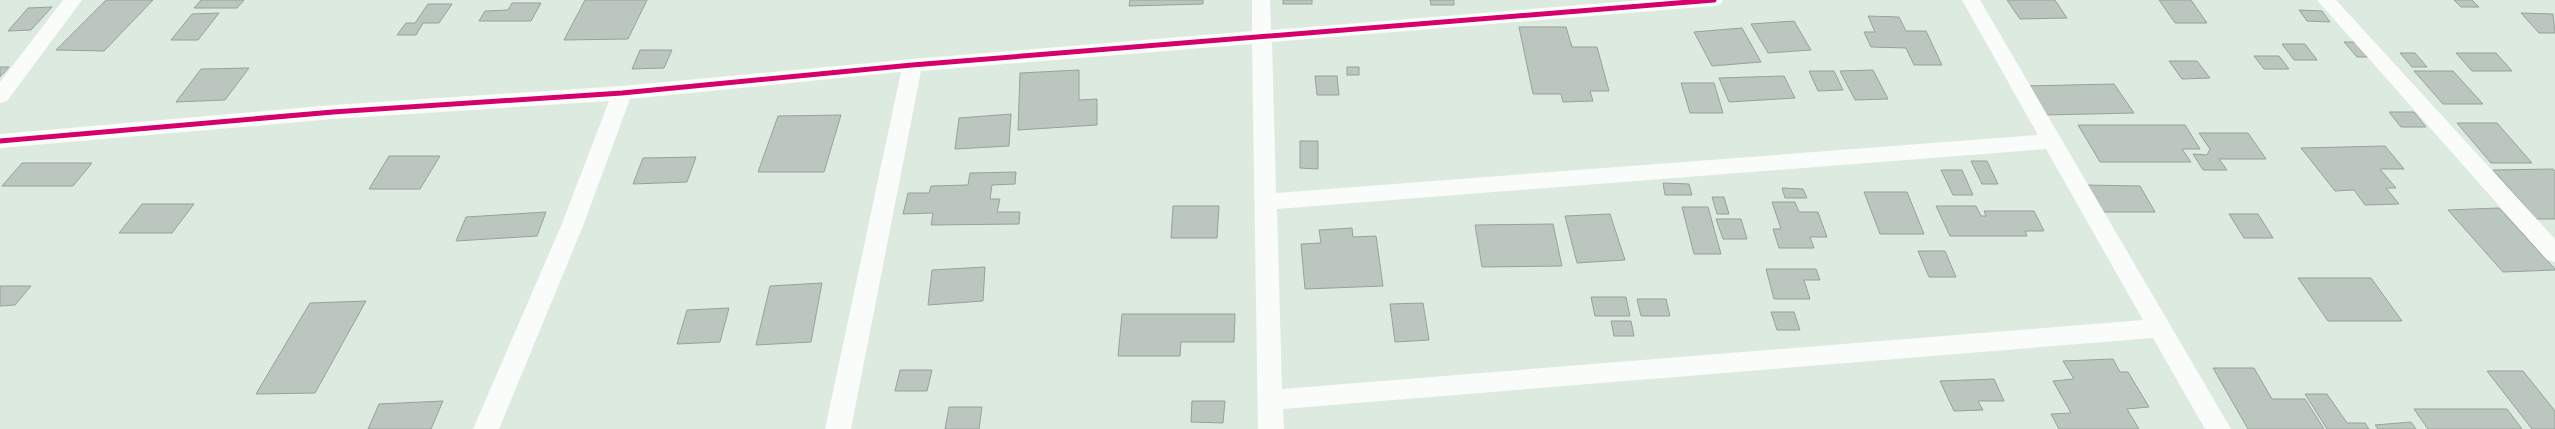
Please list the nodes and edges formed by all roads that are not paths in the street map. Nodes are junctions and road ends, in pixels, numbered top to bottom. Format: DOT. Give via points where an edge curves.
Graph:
graph roads {
  1 [pos="73,0"];
  2 [pos="1260,0"];
  3 [pos="1714,0"];
  4 [pos="1971,0"];
  5 [pos="2326,0"];
  6 [pos="1261,35"];
  7 [pos="912,65"];
  8 [pos="622,93"];
  9 [pos="0,96"];
  10 [pos="8,140"];
  11 [pos="2052,141"];
  12 [pos="0,158"];
  13 [pos="1266,202"];
  14 [pos="2555,254"];
  15 [pos="2158,328"];
  16 [pos="1271,400"];
  17 [pos="486,429"];
  18 [pos="838,429"];
  19 [pos="1271,429"];
  20 [pos="2218,429"];
  1 -- 9 [label="street"];
  2 -- 6 [label="street"];
  3 -- 6 [label="street"];
  4 -- 11 [label="street"];
  5 -- 14 [label="street"];
  6 -- 7 [label="street"];
  6 -- 13 [label="street"];
  7 -- 8 [label="street"];
  7 -- 18 [label="street"];
  8 -- 10 [label="street" via="333,112"];
  8 -- 17 [label="street" via="572,226"];
  10 -- 12 [label="street"];
  11 -- 13 [label="street"];
  11 -- 15 [label="street"];
  13 -- 16 [label="street"];
  15 -- 16 [label="street"];
  15 -- 20 [label="street"];
  16 -- 19 [label="street"];
}
